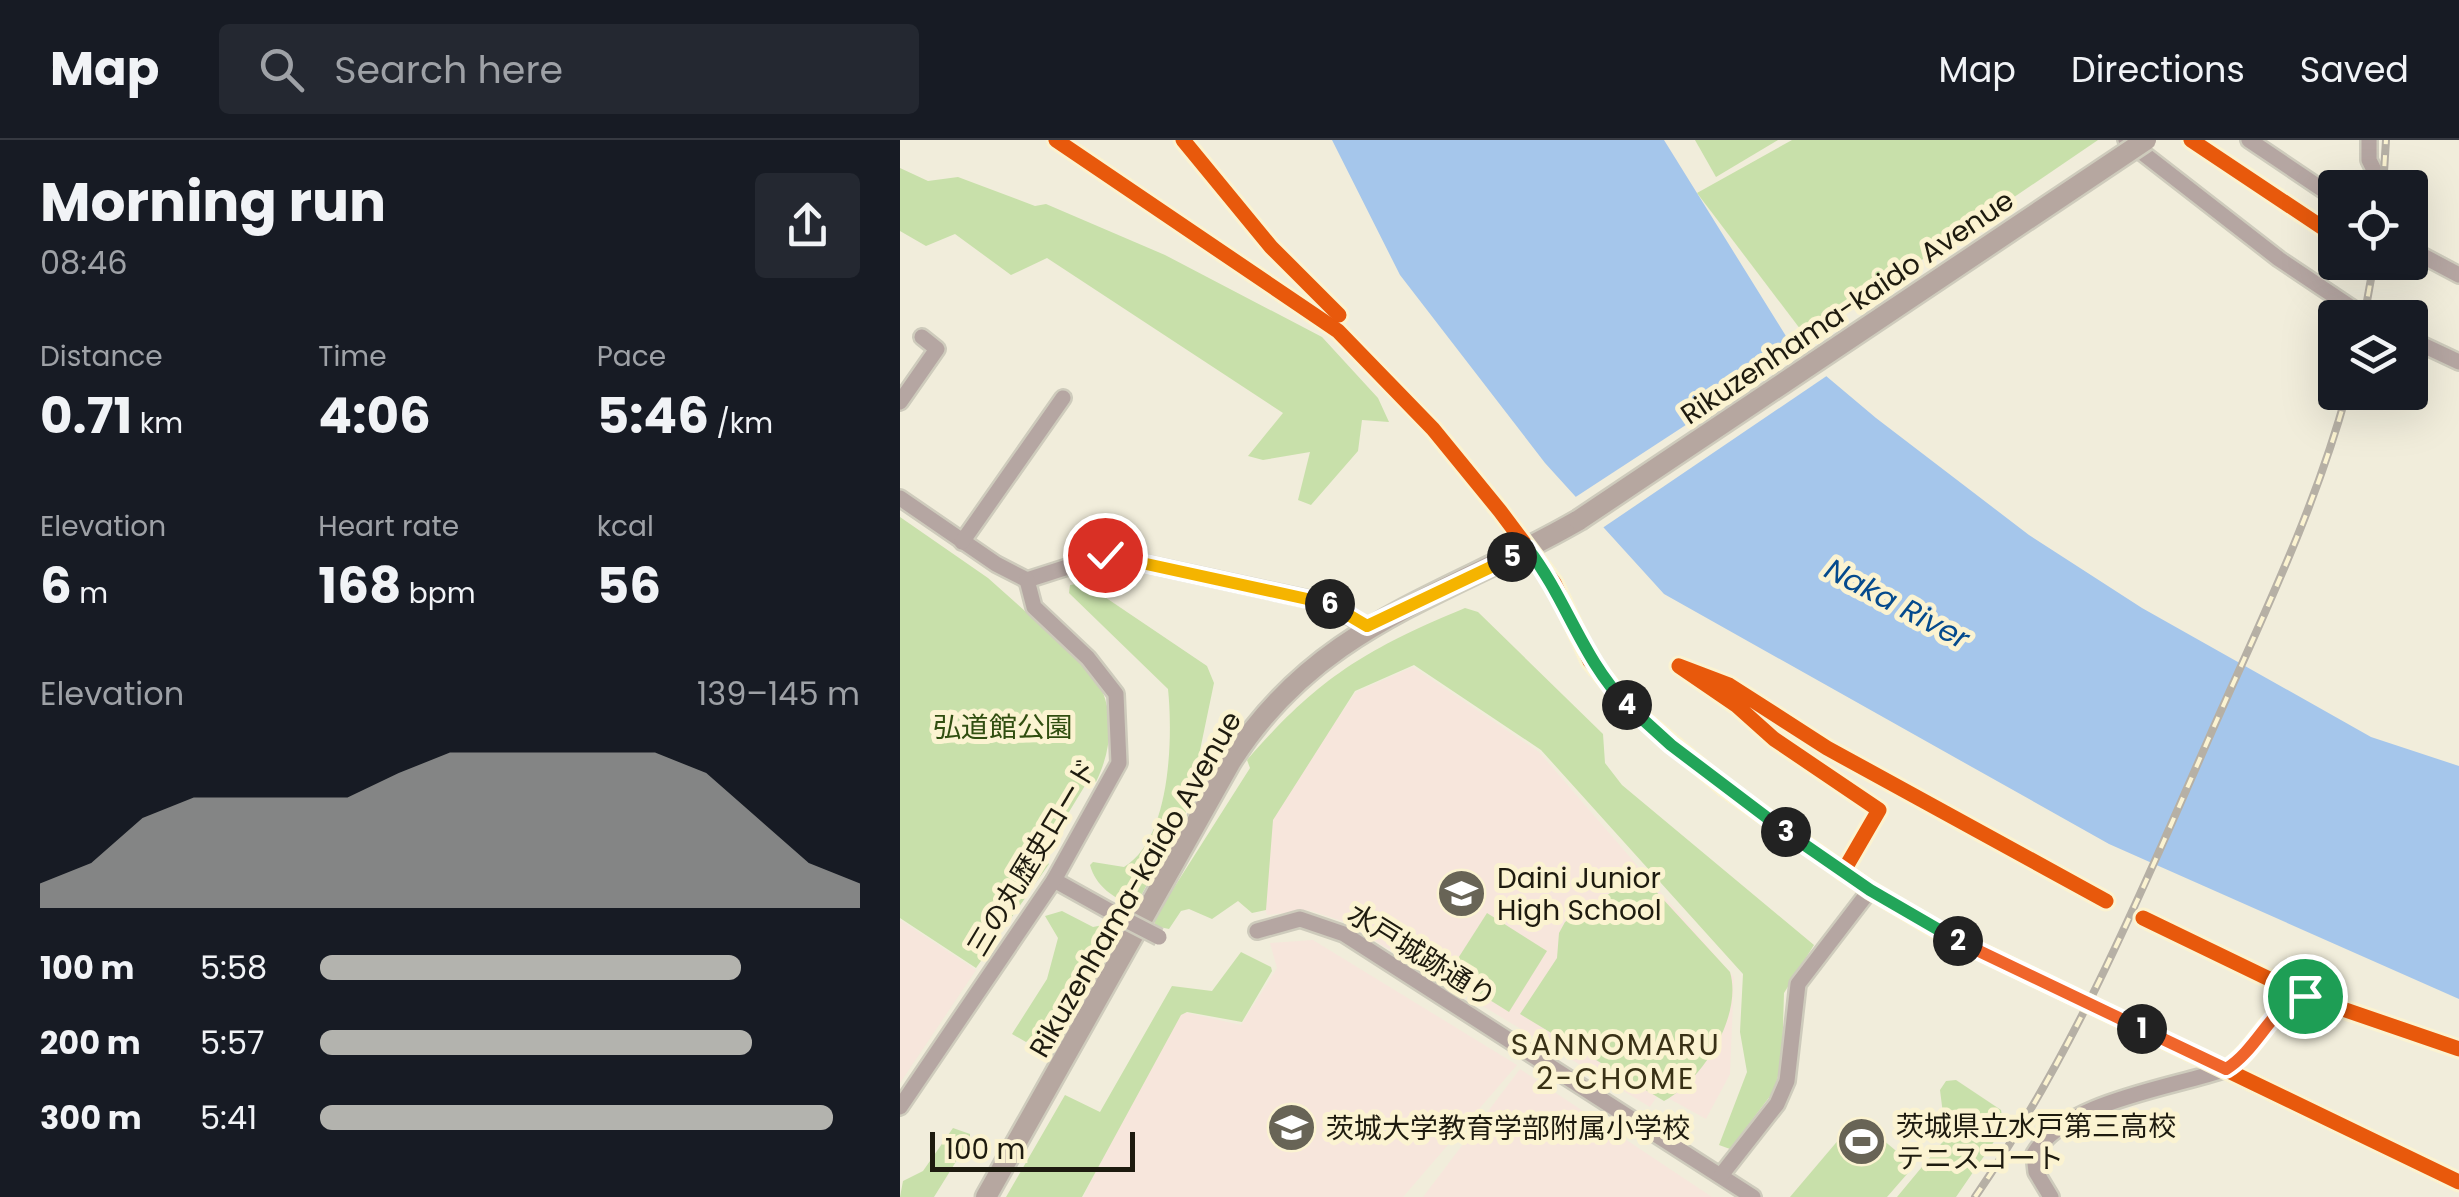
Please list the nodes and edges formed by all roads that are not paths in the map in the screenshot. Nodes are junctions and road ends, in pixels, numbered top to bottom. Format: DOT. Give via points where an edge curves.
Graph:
graph roads {
  1 [pos="1056,140"];
  2 [pos="2126,140"];
  3 [pos="2146,140"];
  4 [pos="2248,140"];
  5 [pos="2369,140"];
  6 [pos="2374,170"];
  7 [pos="2318,187"];
  8 [pos="2428,259"];
  9 [pos="2458,278"];
  10 [pos="2339,300"];
  11 [pos="922,337"];
  12 [pos="2428,347"];
  13 [pos="2459,362"];
  14 [pos="1062,398"];
  15 [pos="900,402"];
  16 [pos="900,498"];
  17 [pos="962,542"];
  18 [pos="1528,549"];
  19 [pos="1027,580"];
  20 [pos="1367,626"];
  21 [pos="1054,880"];
  22 [pos="1870,890"];
  23 [pos="1257,930"];
  24 [pos="1161,938"];
  25 [pos="2226,1069"];
  26 [pos="900,1107"];
  27 [pos="1722,1174"];
  28 [pos="2459,1182"];
  29 [pos="986,1197"];
  30 [pos="1754,1197"];
  31 [pos="2051,1197"];
  1 -- 18 [label="street" via="1338,330 1433,428"];
  2 -- 10 [label="street"];
  3 -- 18 [label="main road, Rikuzenhama-kaido Avenue, bridge"];
  4 -- 7 [label="street"];
  5 -- 6 [label="street"];
  8 -- 9 [label="street"];
  11 -- 15 [label="street" via="938,349"];
  12 -- 13 [label="street"];
  14 -- 17 [label="street"];
  16 -- 17 [label="street"];
  17 -- 19 [label="street"];
  18 -- 20 [label="main road, Rikuzenhama-kaido Avenue"];
  18 -- 22 [label="street" via="1554,583 1590,661 1630,708 1725,788"];
  19 -- 20 [label="street" via="1105,555 1327,603"];
  19 -- 21 [label="street, 三の丸歴史ロード" via="1034,607 1109,682 1118,708 1118,763"];
  20 -- 29 [label="main road, Rikuzenhama-kaido Avenue" via="1292,686 1244,740"];
  21 -- 24 [label="street, bridge"];
  21 -- 26 [label="street, 三の丸歴史ロード"];
  22 -- 25 [label="street" via="1992,959"];
  22 -- 27 [label="street" via="1793,996 1787,1081"];
  23 -- 27 [label="street, 水戸城跡通り" via="1300,919 1344,934"];
  25 -- 28 [label="street"];
  25 -- 31 [label="street" via="2150,1090 2060,1127 2038,1146 2033,1162"];
  27 -- 30 [label="street, 水戸城跡通り"];
}
